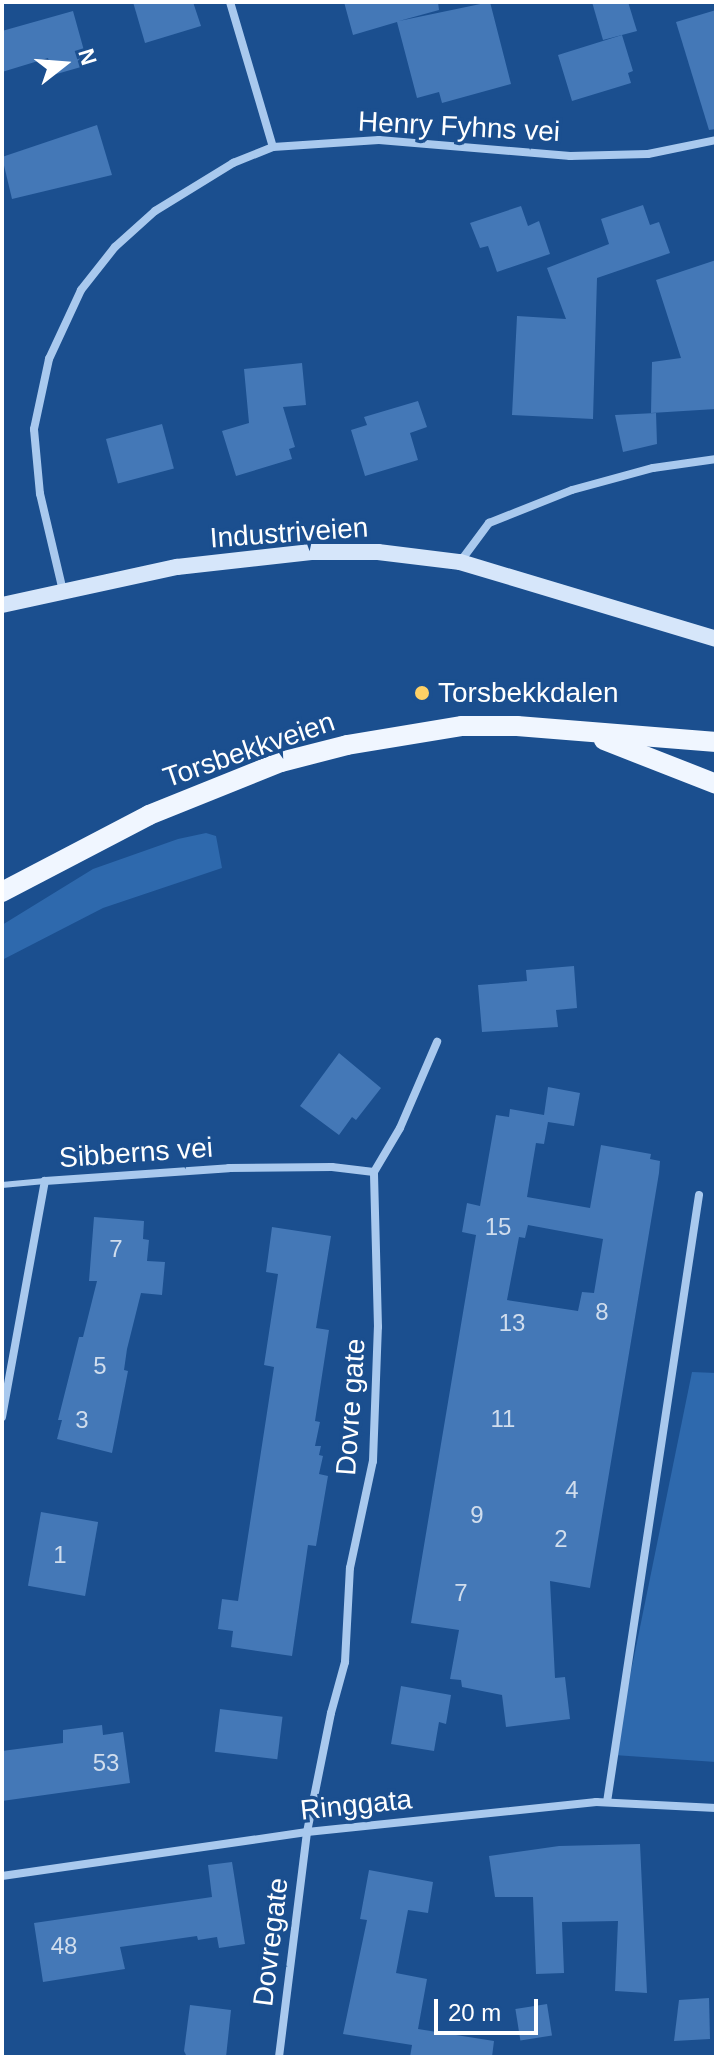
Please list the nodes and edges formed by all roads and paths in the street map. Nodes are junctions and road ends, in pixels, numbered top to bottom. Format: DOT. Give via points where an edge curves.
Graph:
graph roads {
  1 [pos="230,2"];
  2 [pos="716,140"];
  3 [pos="273,147"];
  4 [pos="716,459"];
  5 [pos="460,562"];
  6 [pos="63,591"];
  7 [pos="2,605"];
  8 [pos="716,639"];
  9 [pos="581,731"];
  10 [pos="716,742"];
  11 [pos="716,784"];
  12 [pos="2,892"];
  13 [pos="437,1042"];
  14 [pos="374,1172"];
  15 [pos="45,1181"];
  16 [pos="2,1185"];
  17 [pos="699,1195"];
  18 [pos="2,1417"];
  19 [pos="607,1802"];
  20 [pos="716,1808"];
  21 [pos="307,1832"];
  22 [pos="2,1876"];
  23 [pos="279,2057"];
  1 -- 3 [label="street"];
  2 -- 3 [label="street, Henry Fyhns vei" via="648,154 585,156 379,140"];
  3 -- 6 [label="street, Henry Fyhns vei" via="233,163 155,211 115,247 69,312 49,359 34,429 40,494"];
  4 -- 5 [label="street" via="653,468 572,490 489,523"];
  5 -- 6 [label="street, Industriveien" via="378,552 311,552 177,567"];
  5 -- 8 [label="street, Industriveien"];
  6 -- 7 [label="street, Industriveien"];
  9 -- 10 [label="main road, Torsbekkveien"];
  9 -- 11 [label="main road, Torsbekkveien"];
  9 -- 12 [label="main road, Torsbekkveien" via="462,726 281,762 149,815"];
  13 -- 14 [label="street" via="400,1128"];
  14 -- 15 [label="street, Sibberns vei" via="229,1168"];
  14 -- 21 [label="street, Dovre gate" via="378,1327 373,1461 350,1568 345,1662"];
  15 -- 16 [label="lane"];
  15 -- 18 [label="street, Sibberns vei"];
  17 -- 19 [label="street"];
  19 -- 20 [label="street, Ringgata"];
  19 -- 21 [label="street, Ringgata"];
  21 -- 22 [label="street, Ringgata"];
  21 -- 23 [label="street, Dovregate"];
}
